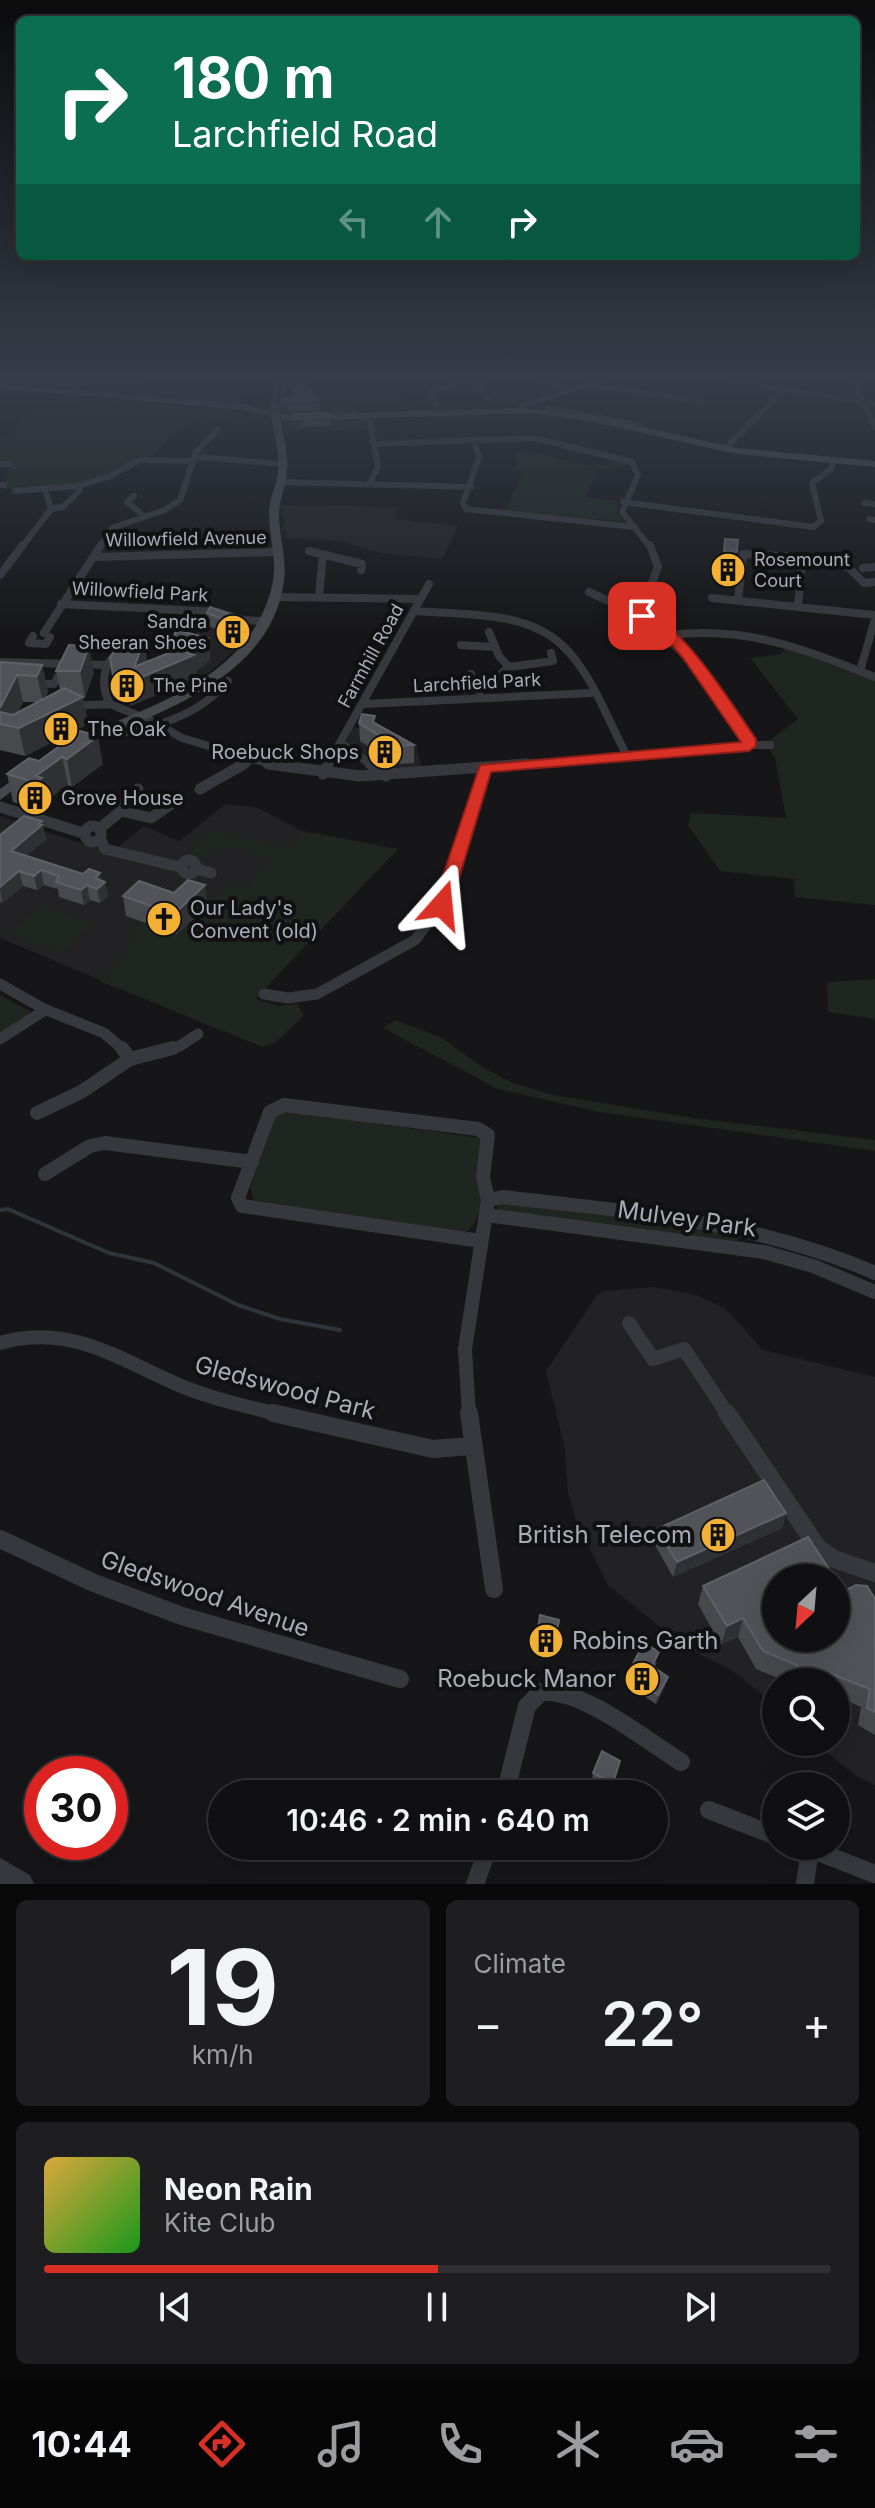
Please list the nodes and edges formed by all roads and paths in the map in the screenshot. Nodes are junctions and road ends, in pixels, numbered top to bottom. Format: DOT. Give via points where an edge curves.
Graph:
graph roads {
  1 [pos="134,463"];
  2 [pos="193,463"];
  3 [pos="264,463"];
  4 [pos="377,463"];
  5 [pos="477,463"];
  6 [pos="630,463"];
  7 [pos="833,463"];
  8 [pos="0,464"];
  9 [pos="10,464"];
  10 [pos="283,464"];
  11 [pos="280,482"];
  12 [pos="369,484"];
  13 [pos="77,486"];
  14 [pos="471,487"];
  15 [pos="45,490"];
  16 [pos="15,491"];
  17 [pos="134,496"];
  18 [pos="623,502"];
  19 [pos="865,503"];
  20 [pos="875,504"];
  21 [pos="51,509"];
  22 [pos="144,516"];
  23 [pos="635,527"];
  24 [pos="309,551"];
  25 [pos="278,552"];
  26 [pos="323,554"];
  27 [pos="95,557"];
  28 [pos="841,566"];
  29 [pos="875,567"];
  30 [pos="863,568"];
  31 [pos="361,570"];
  32 [pos="0,575"];
  33 [pos="875,582"];
  34 [pos="429,584"];
  35 [pos="589,592"];
  36 [pos="319,596"];
  37 [pos="275,597"];
  38 [pos="712,598"];
  39 [pos="420,599"];
  40 [pos="738,600"];
  41 [pos="61,604"];
  42 [pos="627,607"];
  43 [pos="798,607"];
  44 [pos="415,611"];
  45 [pos="875,617"];
  46 [pos="262,624"];
  47 [pos="489,632"];
  48 [pos="873,634"];
  49 [pos="670,635"];
  50 [pos="461,645"];
  51 [pos="494,647"];
  52 [pos="551,653"];
  53 [pos="128,654"];
  54 [pos="0,662"];
  55 [pos="26,662"];
  56 [pos="65,664"];
  57 [pos="106,665"];
  58 [pos="509,667"];
  59 [pos="860,671"];
  60 [pos="471,674"];
  61 [pos="875,677"];
  62 [pos="228,681"];
  63 [pos="25,684"];
  64 [pos="591,693"];
  65 [pos="110,704"];
  66 [pos="364,704"];
  67 [pos="58,706"];
  68 [pos="140,716"];
  69 [pos="160,726"];
  70 [pos="113,735"];
  71 [pos="341,743"];
  72 [pos="770,745"];
  73 [pos="749,746"];
  74 [pos="56,752"];
  75 [pos="627,756"];
  76 [pos="248,762"];
  77 [pos="36,765"];
  78 [pos="323,774"];
  79 [pos="484,774"];
  80 [pos="386,776"];
  81 [pos="138,789"];
  82 [pos="200,789"];
  83 [pos="0,796"];
  84 [pos="177,800"];
  85 [pos="0,807"];
  86 [pos="121,811"];
  87 [pos="100,833"];
  88 [pos="211,873"];
  89 [pos="0,984"];
  90 [pos="264,994"];
  91 [pos="45,1010"];
  92 [pos="198,1034"];
  93 [pos="0,1039"];
  94 [pos="130,1059"];
  95 [pos="37,1113"];
  96 [pos="252,1162"];
  97 [pos="45,1174"];
  98 [pos="487,1208"];
  99 [pos="745,1230"];
  100 [pos="481,1241"];
  101 [pos="745,1249"];
  102 [pos="875,1273"];
  103 [pos="875,1292"];
  104 [pos="629,1323"];
  105 [pos="0,1343"];
  106 [pos="471,1446"];
  107 [pos="0,1539"];
  108 [pos="875,1573"];
  109 [pos="494,1589"];
  110 [pos="400,1679"];
  111 [pos="681,1762"];
  112 [pos="509,1780"];
  113 [pos="709,1810"];
  114 [pos="762,1831"];
  115 [pos="484,1860"];
  116 [pos="806,1860"];
  117 [pos="839,1860"];
  118 [pos="0,1871"];
  119 [pos="875,1874"];
  120 [pos="21,1884"];
  121 [pos="475,1884"];
  122 [pos="805,1884"];
  1 -- 13 [label="street"];
  2 -- 22 [label="street" via="172,507"];
  3 -- 10 [label="street"];
  4 -- 12 [label="street"];
  5 -- 14 [label="street"];
  6 -- 18 [label="street" via="638,469"];
  7 -- 18 [label="street" via="812,483 821,521 813,527"];
  8 -- 9 [label="street"];
  10 -- 11 [label="main road"];
  11 -- 12 [label="street"];
  11 -- 25 [label="main road" via="274,503"];
  12 -- 14 [label="street"];
  13 -- 15 [label="street"];
  13 -- 21 [label="street" via="80,490 63,507"];
  14 -- 23 [label="street" via="463,503 471,510"];
  15 -- 16 [label="street"];
  15 -- 21 [label="street"];
  17 -- 22 [label="street" via="127,502"];
  18 -- 23 [label="street" via="622,512"];
  19 -- 20 [label="street"];
  21 -- 32 [label="street"];
  22 -- 27 [label="street" via="112,528"];
  23 -- 42 [label="street" via="649,543 658,567 646,598"];
  24 -- 26 [label="street"];
  25 -- 27 [label="street, Willowfield Avenue"];
  25 -- 37 [label="main road"];
  26 -- 31 [label="street" via="362,564"];
  26 -- 36 [label="street"];
  27 -- 41 [label="street"];
  28 -- 33 [label="street" via="864,583"];
  29 -- 30 [label="street"];
  34 -- 39 [label="street, Farmhill Road"];
  35 -- 42 [label="street"];
  36 -- 37 [label="street"];
  36 -- 39 [label="street"];
  37 -- 46 [label="main road"];
  38 -- 40 [label="street"];
  39 -- 44 [label="street, Farmhill Road"];
  40 -- 43 [label="street"];
  40 -- 43 [label="street" via="743,554 798,557"];
  41 -- 46 [label="street, Willowfield Park" via="218,612 245,625"];
  41 -- 55 [label="street" via="46,644 35,640"];
  42 -- 49 [label="street"];
  43 -- 45 [label="street"];
  44 -- 64 [label="street" via="544,632 564,646"];
  44 -- 66 [label="street, Farmhill Road"];
  45 -- 48 [label="street"];
  46 -- 68 [label="main road" via="224,671"];
  47 -- 51 [label="street"];
  48 -- 59 [label="street"];
  49 -- 59 [label="street" via="737,630"];
  49 -- 73 [label="street"];
  50 -- 51 [label="street"];
  51 -- 58 [label="street"];
  52 -- 58 [label="street" via="553,661 543,665"];
  53 -- 57 [label="street" via="114,655"];
  54 -- 55 [label="street"];
  55 -- 56 [label="street"];
  56 -- 57 [label="street"];
  56 -- 63 [label="street" via="54,684"];
  57 -- 65 [label="street" via="103,683"];
  58 -- 60 [label="street" via="475,689"];
  59 -- 61 [label="street"];
  62 -- 69 [label="street" via="203,708"];
  64 -- 66 [label="street, Larchfield Park"];
  64 -- 75 [label="street"];
  65 -- 67 [label="street"];
  65 -- 68 [label="street"];
  66 -- 71 [label="street, Farmhill Road"];
  68 -- 69 [label="street"];
  68 -- 74 [label="main road"];
  69 -- 70 [label="street"];
  69 -- 76 [label="street"];
  71 -- 78 [label="street, Farmhill Road"];
  71 -- 80 [label="street"];
  72 -- 73 [label="street"];
  73 -- 75 [label="street"];
  75 -- 79 [label="street"];
  76 -- 78 [label="street"];
  76 -- 82 [label="street"];
  77 -- 83 [label="main road"];
  78 -- 80 [label="street"];
  79 -- 80 [label="street" via="471,769"];
  79 -- 90 [label="street" via="442,905 415,940 317,994"];
  81 -- 86 [label="street" via="121,804"];
  84 -- 86 [label="street" via="148,820"];
  85 -- 87 [label="street" via="83,833 88,840"];
  86 -- 87 [label="street"];
  87 -- 88 [label="street" via="105,849 180,867 184,873"];
  89 -- 91 [label="street"];
  91 -- 93 [label="street"];
  91 -- 94 [label="street" via="109,1035 125,1047"];
  92 -- 94 [label="street" via="180,1046"];
  94 -- 95 [label="street"];
  96 -- 97 [label="street" via="105,1143 90,1146"];
  96 -- 98 [label="street" via="270,1112 284,1105 478,1129 489,1138 483,1177"];
  96 -- 100 [label="street" via="238,1198 248,1208"];
  98 -- 99 [label="street, Mulvey Park" via="503,1197"];
  98 -- 100 [label="street"];
  98 -- 101 [label="street, Mulvey Park"];
  99 -- 101 [label="street"];
  99 -- 102 [label="street, Mulvey Park" via="820,1248"];
  100 -- 106 [label="street" via="465,1349"];
  101 -- 103 [label="street, Mulvey Park" via="808,1264"];
  104 -- 108 [label="street" via="650,1358 684,1349 818,1548"];
  105 -- 106 [label="street, Gledswood Park" via="57,1335 239,1405 433,1449"];
  106 -- 109 [label="street"];
  107 -- 110 [label="street, Gledswood Avenue" via="182,1616"];
  111 -- 112 [label="street" via="582,1701 557,1691 541,1692 527,1706"];
  113 -- 114 [label="street"];
  115 -- 121 [label="street"];
  116 -- 122 [label="street"];
  117 -- 119 [label="street"];
  118 -- 120 [label="street"];
}
